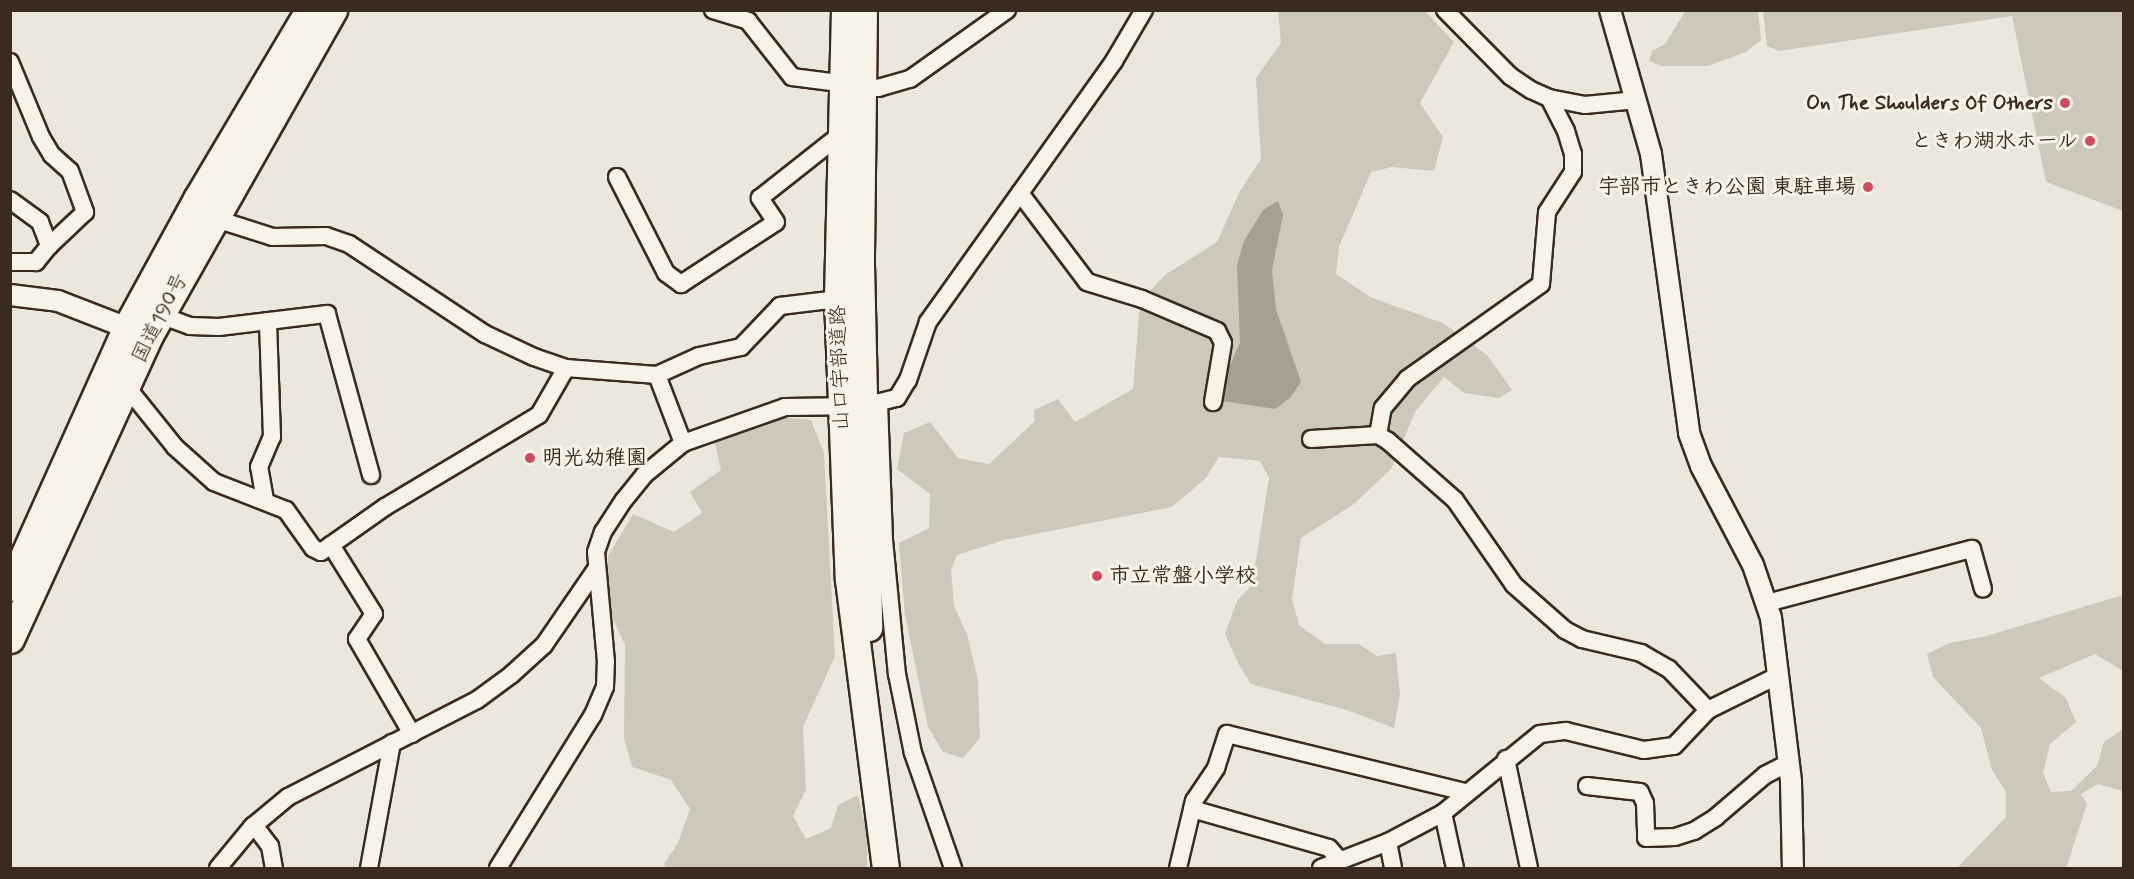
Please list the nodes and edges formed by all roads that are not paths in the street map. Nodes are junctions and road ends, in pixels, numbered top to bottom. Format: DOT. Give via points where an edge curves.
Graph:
graph roads {
  1 [pos="309,10"];
  2 [pos="333,10"];
  3 [pos="713,10"];
  4 [pos="845,10"];
  5 [pos="864,10"];
  6 [pos="1007,10"];
  7 [pos="1144,10"];
  8 [pos="1445,10"];
  9 [pos="1610,10"];
  10 [pos="10,63"];
  11 [pos="853,86"];
  12 [pos="1549,98"];
  13 [pos="1636,100"];
  14 [pos="841,134"];
  15 [pos="617,177"];
  16 [pos="1020,193"];
  17 [pos="10,200"];
  18 [pos="213,218"];
  19 [pos="49,246"];
  20 [pos="10,262"];
  21 [pos="10,295"];
  22 [pos="838,299"];
  23 [pos="268,321"];
  24 [pos="145,327"];
  25 [pos="566,368"];
  26 [pos="657,375"];
  27 [pos="126,386"];
  28 [pos="1213,402"];
  29 [pos="861,405"];
  30 [pos="1378,435"];
  31 [pos="1311,439"];
  32 [pos="683,443"];
  33 [pos="370,475"];
  34 [pos="265,500"];
  35 [pos="331,545"];
  36 [pos="597,568"];
  37 [pos="10,587"];
  38 [pos="1983,589"];
  39 [pos="1767,603"];
  40 [pos="10,639"];
  41 [pos="1779,675"];
  42 [pos="1708,710"];
  43 [pos="412,734"];
  44 [pos="392,743"];
  45 [pos="1506,759"];
  46 [pos="1789,763"];
  47 [pos="1587,786"];
  48 [pos="1465,792"];
  49 [pos="1192,809"];
  50 [pos="1443,813"];
  51 [pos="254,825"];
  52 [pos="1388,842"];
  53 [pos="1341,862"];
  54 [pos="218,868"];
  55 [pos="274,868"];
  56 [pos="369,868"];
  57 [pos="498,868"];
  58 [pos="886,868"];
  59 [pos="953,868"];
  60 [pos="1178,868"];
  61 [pos="1322,868"];
  62 [pos="1393,868"];
  63 [pos="1455,868"];
  64 [pos="1529,868"];
  65 [pos="1793,868"];
  1 -- 24 [label="highway, 国道190号" via="197,199"];
  2 -- 18 [label="highway, 国道190号"];
  3 -- 11 [label="street" via="748,21 792,77"];
  4 -- 11 [label="main road, 山口宇部道路"];
  5 -- 11 [label="main road, 山口宇部道路"];
  6 -- 11 [label="street" via="910,79 878,88"];
  7 -- 16 [label="street" via="1114,60"];
  8 -- 12 [label="street" via="1510,76"];
  9 -- 13 [label="street"];
  10 -- 19 [label="street" via="41,137 52,155 70,171 85,212"];
  11 -- 14 [label="main road, 山口宇部道路"];
  11 -- 29 [label="main road, 山口宇部道路"];
  12 -- 13 [label="street" via="1585,105"];
  12 -- 30 [label="street" via="1568,138 1573,172 1547,212 1541,284 1407,379 1383,408"];
  13 -- 39 [label="street" via="1652,154 1689,433"];
  14 -- 15 [label="street" via="760,198 776,222 681,284 666,273"];
  14 -- 22 [label="main road, 山口宇部道路"];
  16 -- 28 [label="street" via="1087,282 1142,299 1217,331 1224,343"];
  16 -- 29 [label="street" via="928,322 908,380 897,398"];
  17 -- 19 [label="street" via="40,222"];
  18 -- 24 [label="highway, 国道190号"];
  18 -- 25 [label="street" via="273,237 326,236 349,244 485,334"];
  19 -- 20 [label="street" via="36,262"];
  21 -- 24 [label="street" via="42,296"];
  22 -- 26 [label="street" via="780,306 741,347 699,356"];
  22 -- 29 [label="main road, 山口宇部道路"];
  23 -- 24 [label="street"];
  23 -- 33 [label="street" via="327,314"];
  23 -- 34 [label="street" via="272,437 260,467"];
  24 -- 27 [label="highway, 国道190号"];
  24 -- 37 [label="highway, 国道190号"];
  25 -- 26 [label="street"];
  25 -- 35 [label="street" via="539,415 385,507"];
  26 -- 32 [label="street"];
  27 -- 34 [label="street" via="175,447 214,482"];
  27 -- 40 [label="highway, 国道190号"];
  29 -- 32 [label="street" via="785,407"];
  29 -- 58 [label="main road, 山口宇部道路" via="849,580"];
  29 -- 59 [label="street" via="884,540 897,674 913,753"];
  30 -- 31 [label="street"];
  30 -- 42 [label="street" via="1455,500 1514,585 1565,630 1582,639 1641,653 1669,669"];
  32 -- 36 [label="street" via="644,475 603,532 596,552"];
  34 -- 35 [label="street" via="286,510 313,548 321,552"];
  35 -- 43 [label="street" via="375,614 357,639"];
  36 -- 43 [label="street" via="544,645 511,675 477,700"];
  36 -- 57 [label="street" via="606,662 604,687 594,715"];
  38 -- 39 [label="street" via="1972,549"];
  39 -- 41 [label="street"];
  41 -- 42 [label="street"];
  41 -- 46 [label="street"];
  42 -- 45 [label="street" via="1674,746 1644,750 1554,731 1540,734"];
  43 -- 44 [label="street"];
  44 -- 51 [label="street" via="288,797"];
  44 -- 56 [label="street"];
  45 -- 48 [label="street"];
  45 -- 64 [label="street"];
  46 -- 47 [label="street" via="1765,776 1709,822 1675,837 1646,838 1645,803 1640,792"];
  46 -- 65 [label="street"];
  48 -- 49 [label="street" via="1227,734 1216,768"];
  48 -- 50 [label="street"];
  49 -- 53 [label="street" via="1329,848"];
  49 -- 60 [label="street"];
  50 -- 52 [label="street"];
  50 -- 63 [label="street"];
  51 -- 54 [label="street"];
  51 -- 55 [label="street" via="270,846"];
  52 -- 53 [label="street"];
  52 -- 62 [label="street"];
  53 -- 61 [label="street"];
}
